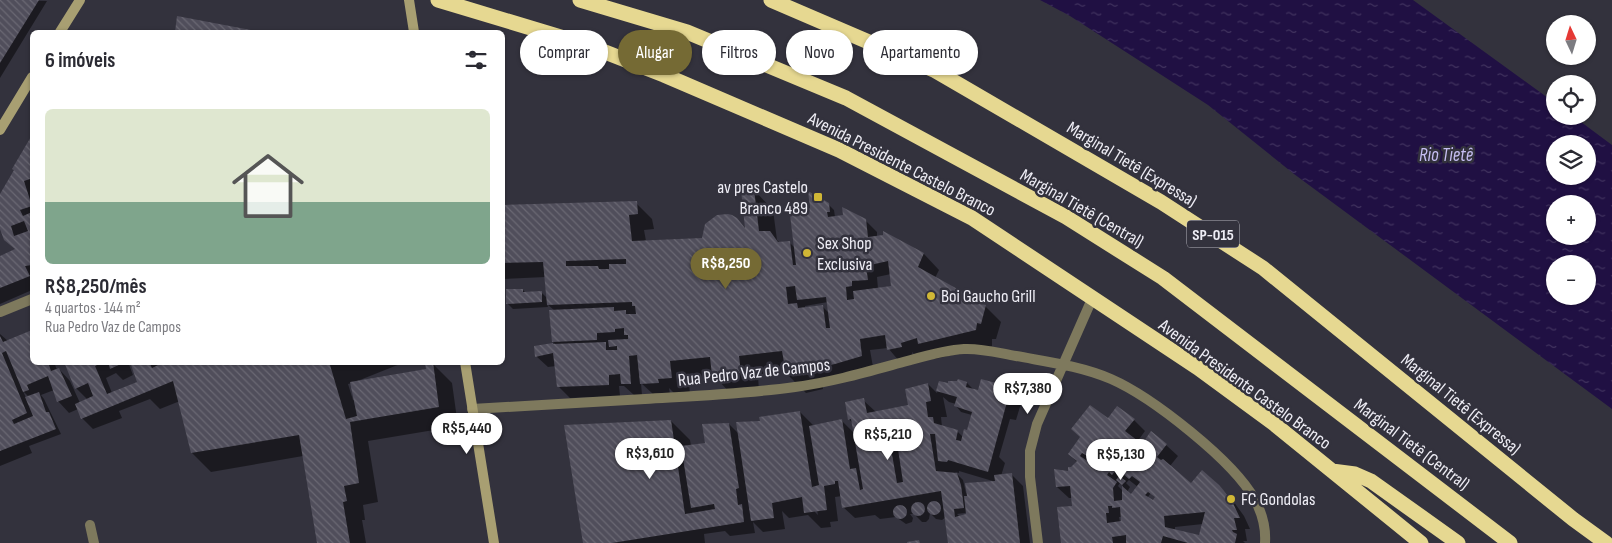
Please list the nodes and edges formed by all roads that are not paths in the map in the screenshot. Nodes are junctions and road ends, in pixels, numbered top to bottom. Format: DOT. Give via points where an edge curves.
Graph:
graph roads {
  1 [pos="80,0"];
  2 [pos="409,0"];
  3 [pos="438,0"];
  4 [pos="580,0"];
  5 [pos="772,0"];
  6 [pos="61,30"];
  7 [pos="414,30"];
  8 [pos="30,81"];
  9 [pos="0,130"];
  10 [pos="1092,298"];
  11 [pos="30,300"];
  12 [pos="0,312"];
  13 [pos="465,365"];
  14 [pos="1064,365"];
  15 [pos="472,409"];
  16 [pos="1332,471"];
  17 [pos="90,525"];
  18 [pos="94,543"];
  19 [pos="494,543"];
  20 [pos="1038,543"];
  21 [pos="1265,543"];
  22 [pos="1421,543"];
  23 [pos="1458,543"];
  24 [pos="1510,543"];
  25 [pos="1606,543"];
  1 -- 6 [label="street"];
  2 -- 7 [label="street"];
  3 -- 10 [label="highway, Avenida Presidente Castelo Branco" via="587,45 838,150 972,218"];
  4 -- 24 [label="highway, Marginal Tietê (Central)" via="687,32 846,98 1066,217 1163,278"];
  5 -- 25 [label="highway, Marginal Tietê (Expressa) / SP-015" via="934,70 1211,233 1263,268"];
  8 -- 9 [label="street"];
  10 -- 14 [label="street"];
  10 -- 16 [label="highway, Avenida Presidente Castelo Branco" via="1198,368"];
  11 -- 12 [label="street"];
  13 -- 15 [label="street"];
  14 -- 15 [label="street, Rua Pedro Vaz de Campos" via="986,350 963,349 797,387 735,394"];
  14 -- 20 [label="street" via="1037,424 1030,451"];
  14 -- 21 [label="street, Rua Pedro Vaz de Campos" via="1113,380 1164,411 1224,462 1255,500 1265,525"];
  15 -- 19 [label="street"];
  16 -- 22 [label="highway, Avenida Presidente Castelo Branco"];
  16 -- 23 [label="highway" via="1355,474 1371,481"];
  17 -- 18 [label="street"];
}
